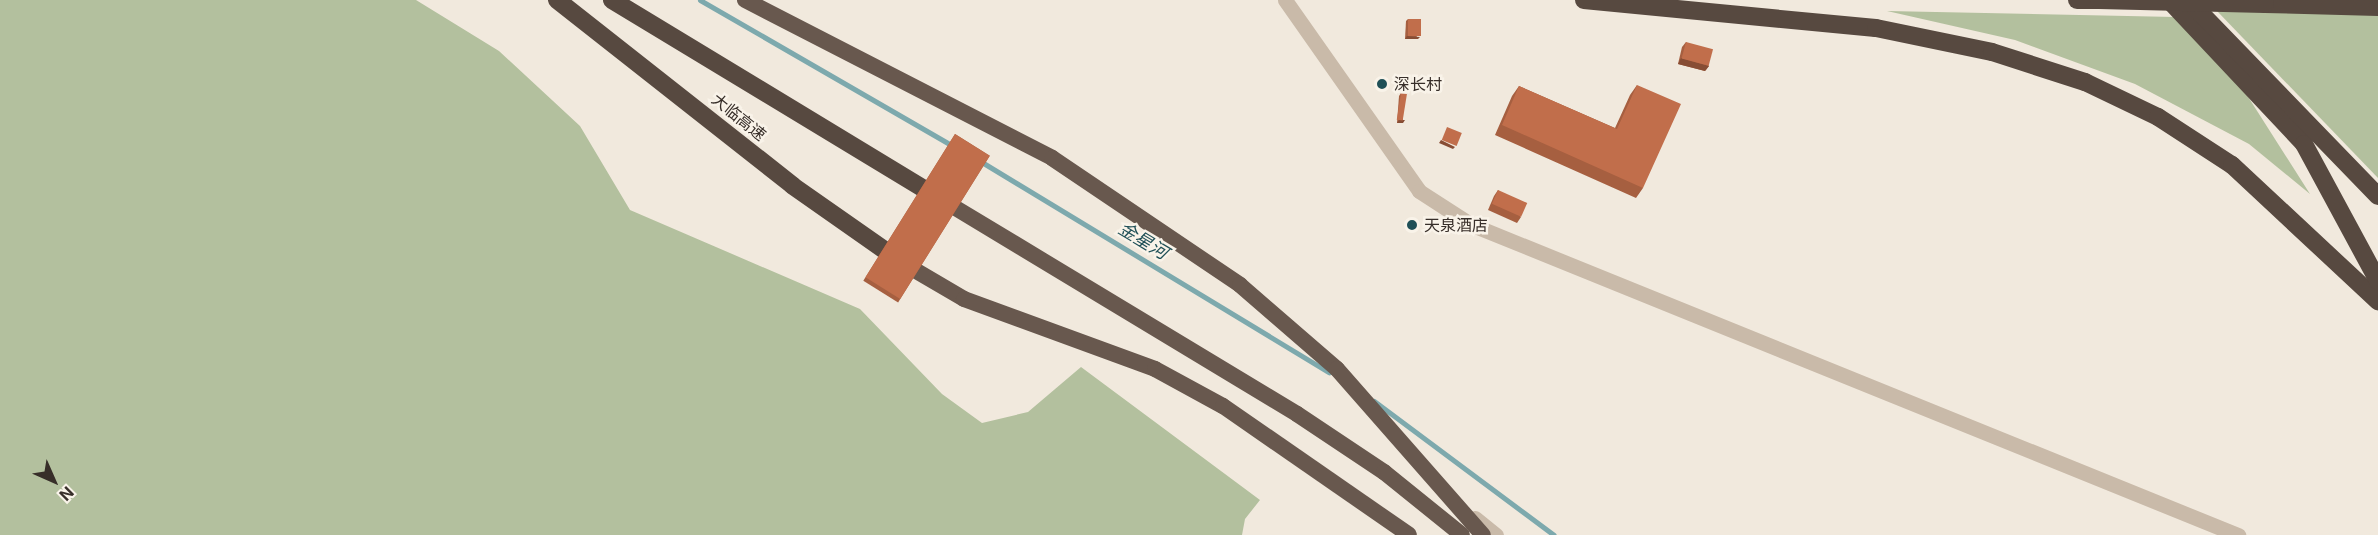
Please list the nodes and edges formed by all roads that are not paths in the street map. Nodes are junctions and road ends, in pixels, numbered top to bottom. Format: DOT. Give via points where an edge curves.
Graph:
graph roads {
  1 [pos="556,0"];
  2 [pos="612,0"];
  3 [pos="745,0"];
  4 [pos="1285,0"];
  5 [pos="1584,0"];
  6 [pos="2077,0"];
  7 [pos="2099,0"];
  8 [pos="2169,0"];
  9 [pos="2188,0"];
  10 [pos="2378,7"];
  11 [pos="2378,196"];
  12 [pos="939,198"];
  13 [pos="900,261"];
  14 [pos="2378,281"];
  15 [pos="2378,302"];
  16 [pos="1456,503"];
  17 [pos="1409,535"];
  18 [pos="1462,535"];
  19 [pos="1483,535"];
  20 [pos="1496,535"];
  21 [pos="2238,535"];
  1 -- 13 [label="highway, 大临高速" via="793,186"];
  2 -- 12 [label="highway, 大临高速"];
  3 -- 16 [label="highway" via="970,112 1138,212 1240,285 1329,361"];
  4 -- 21 [label="street" via="1419,191 1470,224"];
  5 -- 15 [label="highway" via="1876,28 1992,52 2085,82 2158,117 2216,153 2301,225"];
  6 -- 7 [label="highway"];
  7 -- 10 [label="highway, bridge"];
  8 -- 14 [label="highway" via="2304,144"];
  9 -- 11 [label="highway"];
  12 -- 18 [label="highway" via="1297,414 1384,472"];
  13 -- 17 [label="highway" via="964,299 1155,369 1223,406"];
  16 -- 19 [label="highway"];
  16 -- 20 [label="street"];
}
